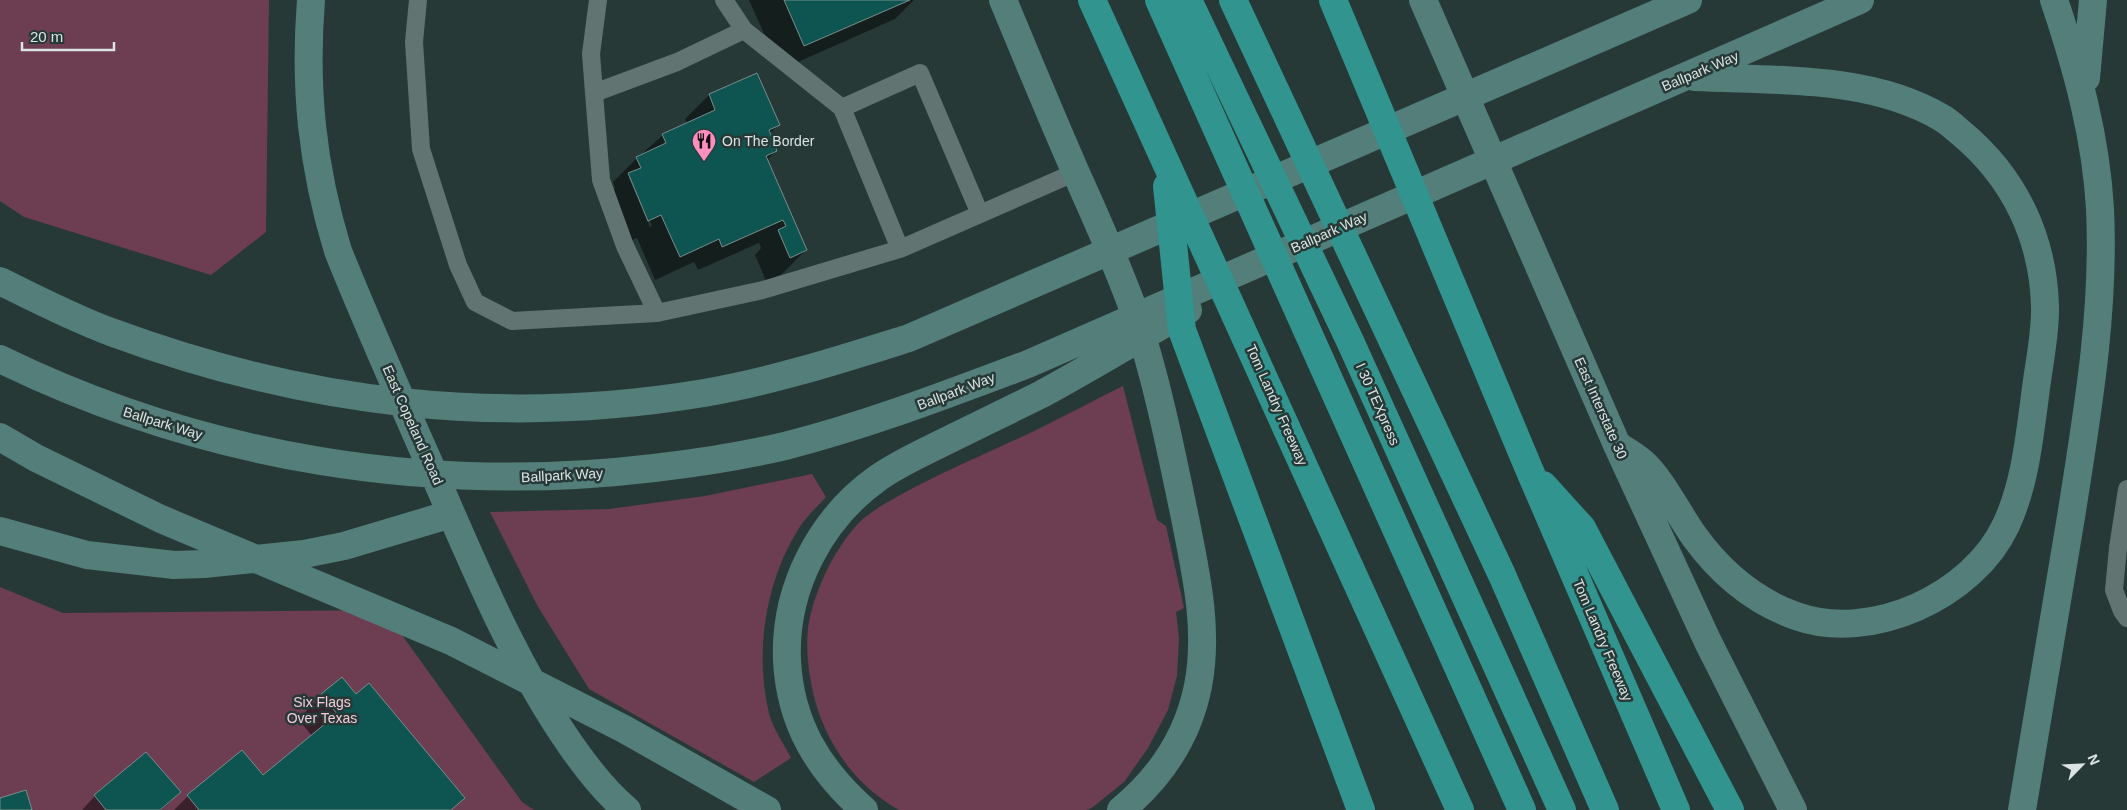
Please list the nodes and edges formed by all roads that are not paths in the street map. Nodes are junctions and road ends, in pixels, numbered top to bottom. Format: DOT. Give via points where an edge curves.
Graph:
graph roads {
  1 [pos="311,0"];
  2 [pos="418,0"];
  3 [pos="598,0"];
  4 [pos="724,0"];
  5 [pos="1003,0"];
  6 [pos="1092,0"];
  7 [pos="1159,0"];
  8 [pos="1188,0"];
  9 [pos="1232,0"];
  10 [pos="1333,0"];
  11 [pos="1424,0"];
  12 [pos="1860,0"];
  13 [pos="2054,0"];
  14 [pos="2093,0"];
  15 [pos="1679,2"];
  16 [pos="744,30"];
  17 [pos="1688,77"];
  18 [pos="594,93"];
  19 [pos="2084,97"];
  20 [pos="842,108"];
  21 [pos="1165,165"];
  22 [pos="1076,172"];
  23 [pos="980,214"];
  24 [pos="1314,239"];
  25 [pos="900,249"];
  26 [pos="0,281"];
  27 [pos="657,314"];
  28 [pos="0,359"];
  29 [pos="0,437"];
  30 [pos="1617,445"];
  31 [pos="1529,469"];
  32 [pos="2127,489"];
  33 [pos="451,514"];
  34 [pos="0,531"];
  35 [pos="2127,618"];
  36 [pos="1457,804"];
  37 [pos="625,810"];
  38 [pos="768,810"];
  39 [pos="864,810"];
  40 [pos="1121,810"];
  41 [pos="1361,810"];
  42 [pos="1522,810"];
  43 [pos="1562,810"];
  44 [pos="1605,810"];
  45 [pos="1676,810"];
  46 [pos="1730,810"];
  47 [pos="1793,810"];
  48 [pos="2022,810"];
  1 -- 33 [label="main road, East Copeland Road" via="308,34 312,134 325,210 356,295"];
  2 -- 27 [label="lane" via="414,42 421,149 458,264 476,302 512,321"];
  3 -- 18 [label="lane" via="591,54"];
  4 -- 16 [label="lane"];
  5 -- 22 [label="main road"];
  6 -- 21 [label="highway, Tom Landry Freeway"];
  7 -- 42 [label="highway"];
  8 -- 43 [label="highway, I 30 TEXpress" via="1345,332"];
  9 -- 44 [label="highway" via="1502,575"];
  10 -- 31 [label="highway, Tom Landry Freeway"];
  11 -- 30 [label="main road, East Interstate 30"];
  12 -- 17 [label="main road, Ballpark Way"];
  13 -- 19 [label="main road"];
  14 -- 19 [label="main road"];
  15 -- 26 [label="main road" via="909,338 799,372 704,393 557,409 515,409 403,402 285,384 225,370 110,332"];
  16 -- 18 [label="lane" via="677,62"];
  16 -- 20 [label="lane"];
  17 -- 24 [label="main road, Ballpark Way"];
  17 -- 30 [label="main road" via="1869,89 1904,100 1943,119 1979,148 2008,182 2029,224 2042,268 2046,309 2026,466 2004,528 1984,558 1956,584 1925,604 1891,618 1860,624 1832,624 1798,617 1760,600 1726,574 1695,537 1644,463"];
  18 -- 27 [label="lane" via="601,180 625,246"];
  19 -- 48 [label="main road" via="2100,207 2101,254 2094,366"];
  20 -- 23 [label="lane" via="920,73"];
  20 -- 25 [label="lane"];
  21 -- 36 [label="highway, Tom Landry Freeway" via="1236,314"];
  21 -- 41 [label="highway" via="1182,330"];
  22 -- 23 [label="lane"];
  22 -- 40 [label="main road" via="1125,286 1146,350 1174,461 1200,594 1202,657 1198,687 1183,733 1161,770"];
  23 -- 25 [label="lane"];
  24 -- 28 [label="main road, Ballpark Way" via="1028,364 886,417 785,446 624,472 530,477 435,476 297,457 208,437 129,413"];
  24 -- 39 [label="main road" via="1040,394 901,463 878,478 835,519 804,566 791,608 786,642 788,671 792,699 813,751 828,775"];
  25 -- 27 [label="lane" via="763,290"];
  29 -- 38 [label="main road" via="70,476 161,519 451,641 624,729"];
  30 -- 47 [label="main road, East Interstate 30" via="1708,642"];
  31 -- 45 [label="highway, Tom Landry Freeway"];
  31 -- 46 [label="highway" via="1582,528"];
  32 -- 35 [label="lane" via="2114,590"];
  33 -- 34 [label="main road" via="344,546 204,564 174,565 87,555"];
  33 -- 37 [label="main road, East Copeland Road" via="521,663 554,721 599,782"];
}
